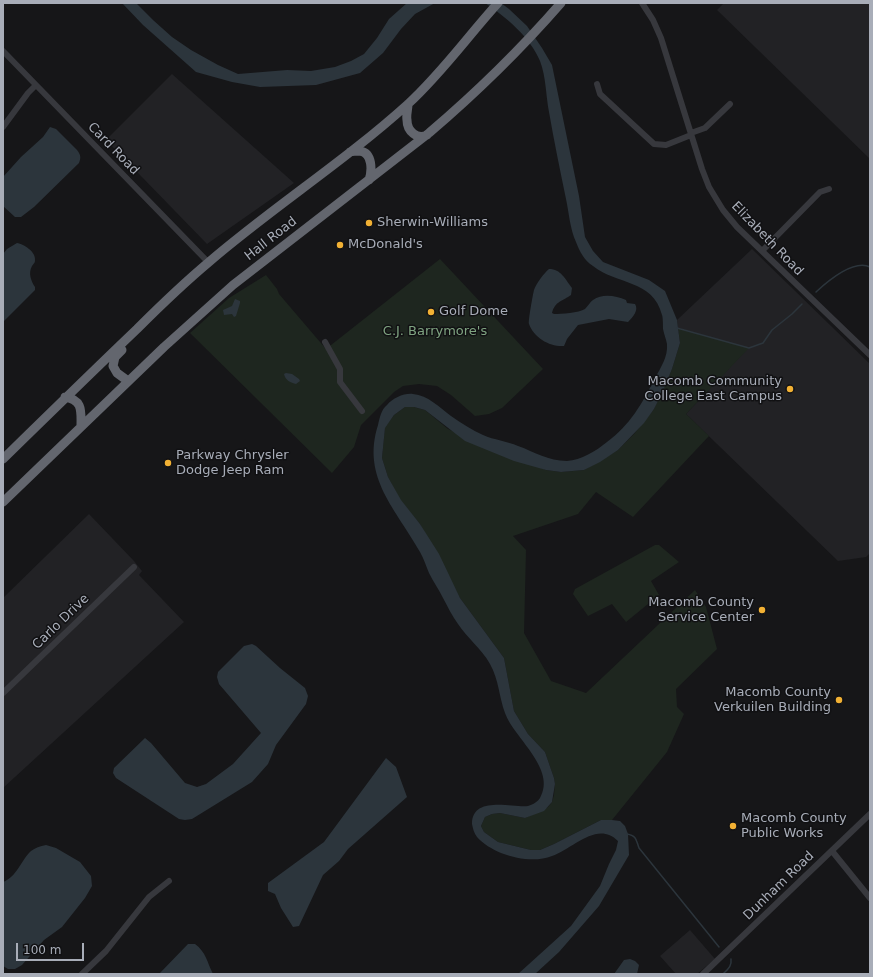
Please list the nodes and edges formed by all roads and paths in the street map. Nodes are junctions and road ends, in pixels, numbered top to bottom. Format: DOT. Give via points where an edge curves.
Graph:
graph roads {
  1 [pos="498,3"];
  2 [pos="561,3"];
  3 [pos="642,3"];
  4 [pos="3,51"];
  5 [pos="597,84"];
  6 [pos="36,85"];
  7 [pos="408,104"];
  8 [pos="730,104"];
  9 [pos="3,127"];
  10 [pos="429,133"];
  11 [pos="691,134"];
  12 [pos="350,152"];
  13 [pos="369,180"];
  14 [pos="829,189"];
  15 [pos="762,252"];
  16 [pos="208,262"];
  17 [pos="155,311"];
  18 [pos="325,342"];
  19 [pos="870,355"];
  20 [pos="128,381"];
  21 [pos="65,397"];
  22 [pos="362,411"];
  23 [pos="81,426"];
  24 [pos="3,459"];
  25 [pos="3,502"];
  26 [pos="134,567"];
  27 [pos="3,693"];
  28 [pos="870,814"];
  29 [pos="832,851"];
  30 [pos="169,881"];
  31 [pos="870,898"];
  32 [pos="82,974"];
  33 [pos="703,974"];
  1 -- 7 [label="highway, Hall Road"];
  2 -- 10 [label="highway, Hall Road" via="505,64"];
  3 -- 11 [label="street, Elizabeth Road" via="661,38"];
  4 -- 6 [label="street, Card Road"];
  5 -- 11 [label="street" via="600,94 654,144 666,145"];
  6 -- 9 [label="street"];
  6 -- 16 [label="street, Card Road"];
  7 -- 10 [label="highway" via="407,120 411,132 420,137"];
  7 -- 12 [label="highway, Hall Road"];
  8 -- 11 [label="street" via="705,128"];
  10 -- 13 [label="highway, Hall Road"];
  11 -- 15 [label="street, Elizabeth Road" via="704,175 716,199 737,227"];
  12 -- 13 [label="highway" via="361,151 368,157 372,168"];
  12 -- 16 [label="highway, Hall Road"];
  13 -- 20 [label="highway, Hall Road" via="233,285"];
  14 -- 15 [label="street" via="820,192"];
  15 -- 19 [label="street, Elizabeth Road"];
  16 -- 17 [label="highway, Hall Road"];
  17 -- 20 [label="highway" via="150,323 113,361 115,371"];
  17 -- 21 [label="highway, Hall Road"];
  18 -- 22 [label="street" via="340,369 340,382"];
  20 -- 23 [label="highway, Hall Road"];
  21 -- 23 [label="highway" via="78,403 81,409"];
  21 -- 24 [label="highway, Hall Road"];
  23 -- 25 [label="highway, Hall Road"];
  26 -- 27 [label="street, Carlo Drive"];
  28 -- 29 [label="street, Dunham Road"];
  29 -- 31 [label="street"];
  29 -- 33 [label="street, Dunham Road"];
  30 -- 32 [label="street" via="149,897 106,951"];
}
